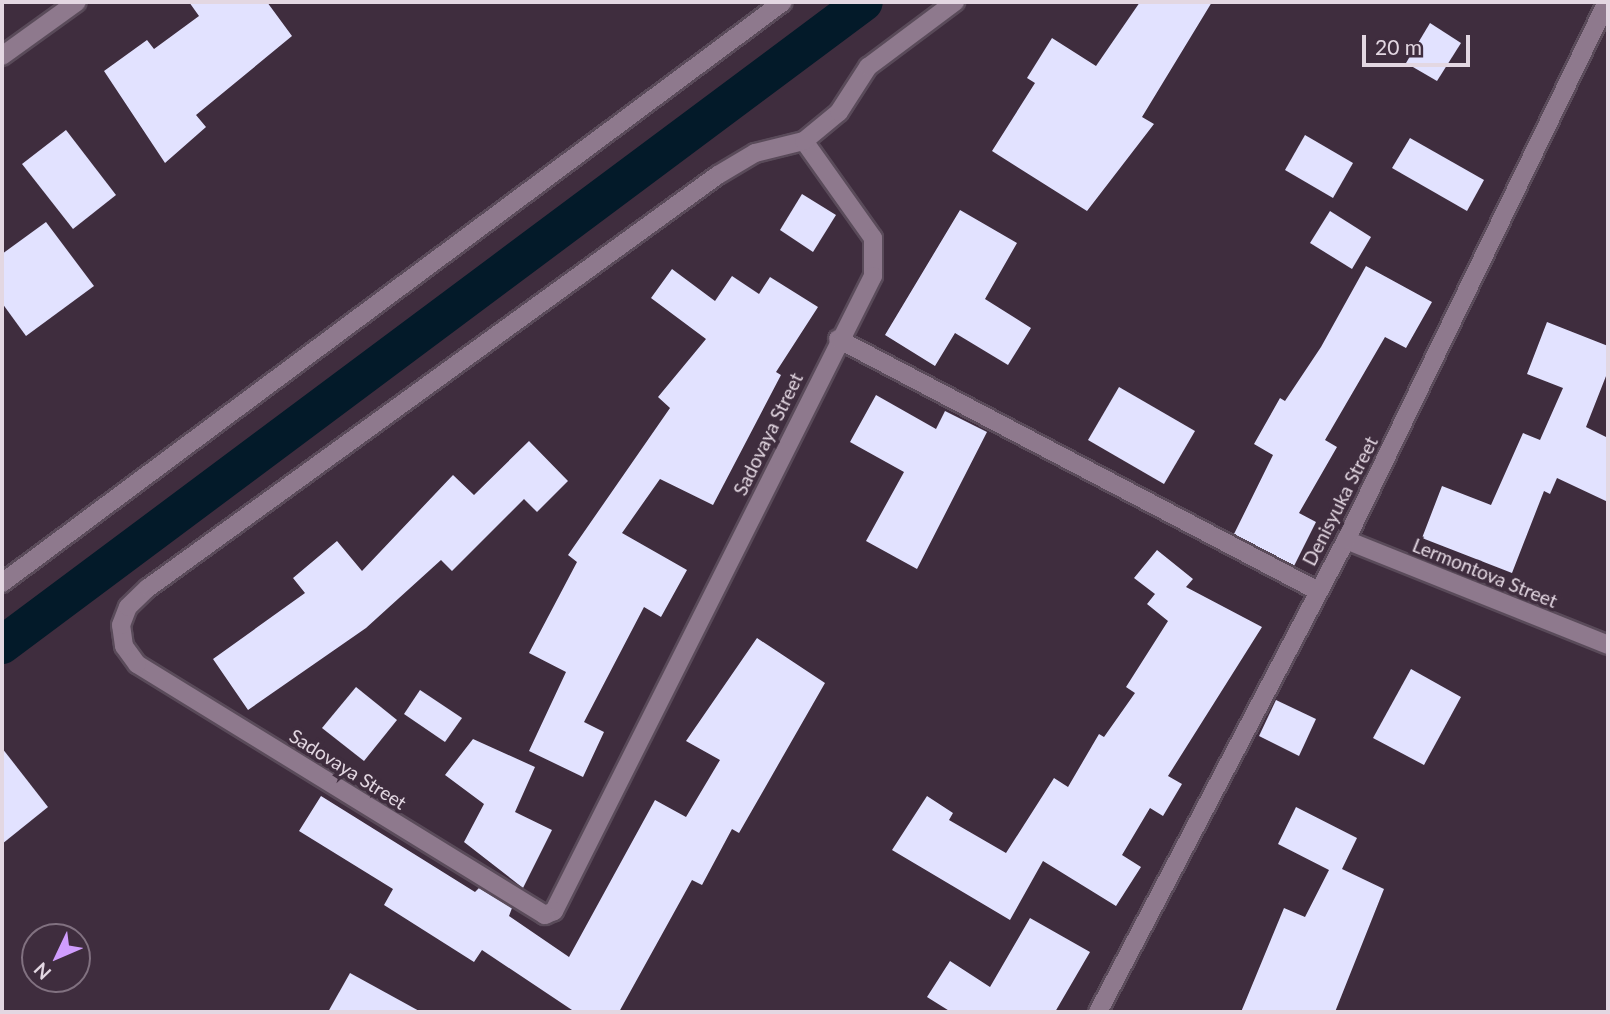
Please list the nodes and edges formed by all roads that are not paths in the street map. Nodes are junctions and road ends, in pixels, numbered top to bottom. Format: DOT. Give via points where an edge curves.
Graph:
graph roads {
  1 [pos="77,2"];
  2 [pos="783,2"];
  3 [pos="955,2"];
  4 [pos="1607,2"];
  5 [pos="2,56"];
  6 [pos="804,141"];
  7 [pos="838,339"];
  8 [pos="1346,540"];
  9 [pos="2,583"];
  10 [pos="1318,591"];
  11 [pos="1608,645"];
  12 [pos="1098,1012"];
  1 -- 5 [label="street"];
  2 -- 9 [label="street"];
  3 -- 6 [label="street, Sadovaya Street" via="868,68 839,112"];
  4 -- 8 [label="street, Denisyuka Street"];
  6 -- 7 [label="street, Sadovaya Street" via="873,239 873,276"];
  6 -- 7 [label="street, Sadovaya Street" via="755,153 718,175 148,588 128,607 124,646 137,664 545,915 561,904"];
  7 -- 10 [label="street"];
  8 -- 10 [label="street, Denisyuka Street"];
  8 -- 11 [label="street, Lermontova Street"];
  10 -- 12 [label="street, Denisyuka Street"];
}
